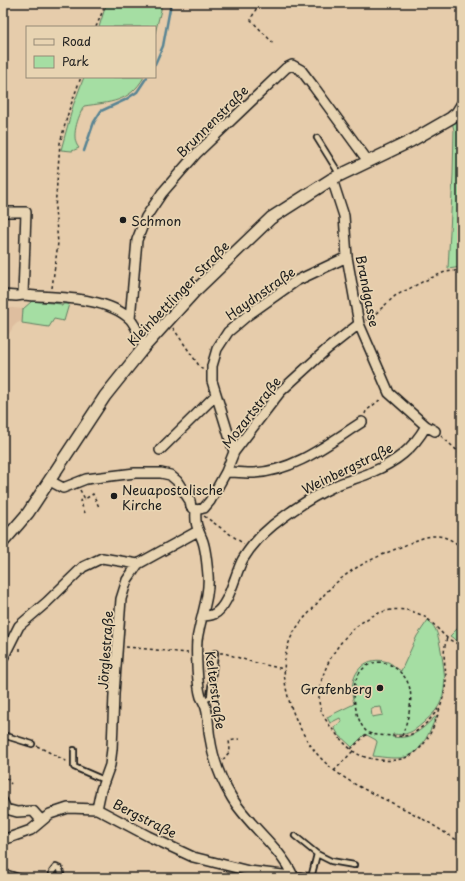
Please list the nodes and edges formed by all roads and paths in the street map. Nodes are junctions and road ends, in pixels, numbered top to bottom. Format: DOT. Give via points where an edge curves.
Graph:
graph roads {
  1 [pos="106,3"];
  2 [pos="259,3"];
  3 [pos="457,3"];
  4 [pos="462,6"];
  5 [pos="96,26"];
  6 [pos="273,43"];
  7 [pos="81,78"];
  8 [pos="459,109"];
  9 [pos="317,138"];
  10 [pos="368,161"];
  11 [pos="336,177"];
  12 [pos="3,210"];
  13 [pos="347,257"];
  14 [pos="462,270"];
  15 [pos="3,295"];
  16 [pos="23,295"];
  17 [pos="51,298"];
  18 [pos="130,319"];
  19 [pos="168,321"];
  20 [pos="359,324"];
  21 [pos="145,346"];
  22 [pos="212,374"];
  23 [pos="388,392"];
  24 [pos="216,395"];
  25 [pos="362,422"];
  26 [pos="426,426"];
  27 [pos="435,431"];
  28 [pos="160,450"];
  29 [pos="234,452"];
  30 [pos="462,454"];
  31 [pos="226,472"];
  32 [pos="50,481"];
  33 [pos="77,483"];
  34 [pos="85,499"];
  35 [pos="99,507"];
  36 [pos="196,510"];
  37 [pos="85,513"];
  38 [pos="207,518"];
  39 [pos="198,531"];
  40 [pos="3,542"];
  41 [pos="250,548"];
  42 [pos="462,548"];
  43 [pos="138,564"];
  44 [pos="202,616"];
  45 [pos="447,638"];
  46 [pos="118,646"];
  47 [pos="462,646"];
  48 [pos="20,647"];
  49 [pos="20,651"];
  50 [pos="215,653"];
  51 [pos="197,654"];
  52 [pos="3,658"];
  53 [pos="284,669"];
  54 [pos="3,679"];
  55 [pos="9,679"];
  56 [pos="204,701"];
  57 [pos="439,708"];
  58 [pos="368,733"];
  59 [pos="3,735"];
  60 [pos="402,736"];
  61 [pos="239,739"];
  62 [pos="32,744"];
  63 [pos="351,749"];
  64 [pos="74,750"];
  65 [pos="353,751"];
  66 [pos="224,757"];
  67 [pos="74,767"];
  68 [pos="334,771"];
  69 [pos="3,773"];
  70 [pos="104,780"];
  71 [pos="11,784"];
  72 [pos="4,808"];
  73 [pos="97,809"];
  74 [pos="41,820"];
  75 [pos="295,836"];
  76 [pos="3,840"];
  77 [pos="462,844"];
  78 [pos="317,854"];
  79 [pos="354,865"];
  80 [pos="3,872"];
  81 [pos="279,876"];
  82 [pos="292,876"];
  83 [pos="22,878"];
  84 [pos="52,878"];
  85 [pos="62,878"];
  86 [pos="310,878"];
  1 -- 5 [label="path"];
  2 -- 6 [label="path" via="251,20"];
  3 -- 4 [label="path"];
  7 -- 17 [label="path" via="60,143 56,209 58,243"];
  8 -- 10 [label="street, Kleinbettlinger Straße" via="451,118 411,141"];
  9 -- 11 [label="lane"];
  10 -- 11 [label="street, Kleinbettlinger Straße"];
  10 -- 18 [label="street, Brunnenstraße" via="301,70 292,65 286,68 196,154 162,193 146,217 137,240"];
  11 -- 13 [label="street, Brandgasse" via="344,216"];
  11 -- 19 [label="street, Kleinbettlinger Straße" via="271,218 194,292"];
  12 -- 16 [label="street" via="26,212"];
  13 -- 20 [label="street, Brandgasse"];
  13 -- 22 [label="street, Haydnstraße" via="296,281 228,332 217,349"];
  14 -- 20 [label="path" via="445,272 395,296 373,316"];
  15 -- 16 [label="street"];
  16 -- 17 [label="street"];
  17 -- 18 [label="street" via="94,301 110,306"];
  18 -- 21 [label="street"];
  19 -- 21 [label="street, Kleinbettlinger Straße"];
  19 -- 22 [label="path" via="200,368"];
  20 -- 23 [label="street, Brandgasse"];
  20 -- 29 [label="street, Mozartstraße" via="280,392"];
  21 -- 32 [label="street, Kleinbettlinger Straße" via="105,396"];
  22 -- 24 [label="street, Haydnstraße"];
  23 -- 25 [label="path" via="366,411"];
  23 -- 26 [label="street, Brandgasse"];
  24 -- 28 [label="street"];
  24 -- 29 [label="street, Haydnstraße"];
  25 -- 31 [label="street" via="311,455 287,466 255,473"];
  26 -- 27 [label="street, Brandgasse"];
  26 -- 41 [label="street, Weinbergstraße" via="405,454 372,472 335,485 302,504 273,525"];
  27 -- 30 [label="path"];
  29 -- 31 [label="street, Mozartstraße"];
  31 -- 36 [label="street, Mozartstraße" via="210,501 204,508"];
  32 -- 33 [label="street, Kelterstraße" via="63,488"];
  32 -- 40 [label="street, Kleinbettlinger Straße" via="28,513"];
  33 -- 34 [label="path"];
  33 -- 36 [label="street, Kelterstraße" via="86,479 135,472 170,475 177,481 191,507"];
  34 -- 35 [label="path" via="93,494"];
  34 -- 37 [label="path" via="80,501"];
  36 -- 39 [label="street, Kelterstraße"];
  38 -- 41 [label="path"];
  39 -- 43 [label="street, Jörglestraße"];
  39 -- 44 [label="street, Kelterstraße" via="208,576"];
  41 -- 44 [label="street, Weinbergstraße" via="242,560 225,602 216,614"];
  42 -- 53 [label="path" via="453,540 439,536 425,537 389,552 343,577 297,626 287,650"];
  43 -- 46 [label="street, Jörglestraße" via="127,580 121,599"];
  43 -- 52 [label="street" via="102,558 83,567 19,626"];
  44 -- 51 [label="street, Kelterstraße"];
  45 -- 47 [label="path"];
  45 -- 57 [label="path" via="443,652 447,677"];
  45 -- 63 [label="path" via="429,619 404,609 381,611 356,626 347,636 327,665 319,699 322,712 332,729"];
  46 -- 51 [label="path"];
  46 -- 70 [label="street, Jörglestraße" via="112,749 110,765"];
  48 -- 49 [label="path"];
  50 -- 53 [label="path" via="224,653"];
  50 -- 56 [label="lane" via="210,697"];
  51 -- 56 [label="street, Kelterstraße" via="201,697"];
  53 -- 68 [label="path" via="295,716 318,755"];
  54 -- 55 [label="path"];
  56 -- 82 [label="street, Kelterstraße" via="216,764 231,797 288,866"];
  57 -- 60 [label="path" via="414,733"];
  57 -- 65 [label="path" via="430,735 412,756 386,760 363,757"];
  58 -- 60 [label="path"];
  58 -- 60 [label="path" via="361,723 354,692 359,673 365,666 380,662 390,664 409,684 409,708"];
  58 -- 63 [label="path"];
  59 -- 62 [label="lane"];
  61 -- 66 [label="path" via="229,741 231,750"];
  62 -- 67 [label="path"];
  63 -- 65 [label="path"];
  64 -- 67 [label="lane"];
  65 -- 68 [label="path"];
  67 -- 70 [label="lane"];
  68 -- 77 [label="path" via="418,816"];
  69 -- 71 [label="path"];
  70 -- 73 [label="street, Jörglestraße"];
  72 -- 74 [label="street" via="17,812 33,811"];
  73 -- 74 [label="street, Bergstraße" via="68,808"];
  73 -- 81 [label="street, Bergstraße" via="193,857"];
  74 -- 76 [label="street, Bergstraße" via="31,830"];
  75 -- 78 [label="lane"];
  78 -- 79 [label="lane" via="331,861"];
  78 -- 86 [label="lane"];
  80 -- 83 [label="lane"];
  81 -- 82 [label="street, Bergstraße"];
  82 -- 86 [label="street, Bergstraße"];
  84 -- 85 [label="lane" via="52,872 56,867 60,869"];
}
